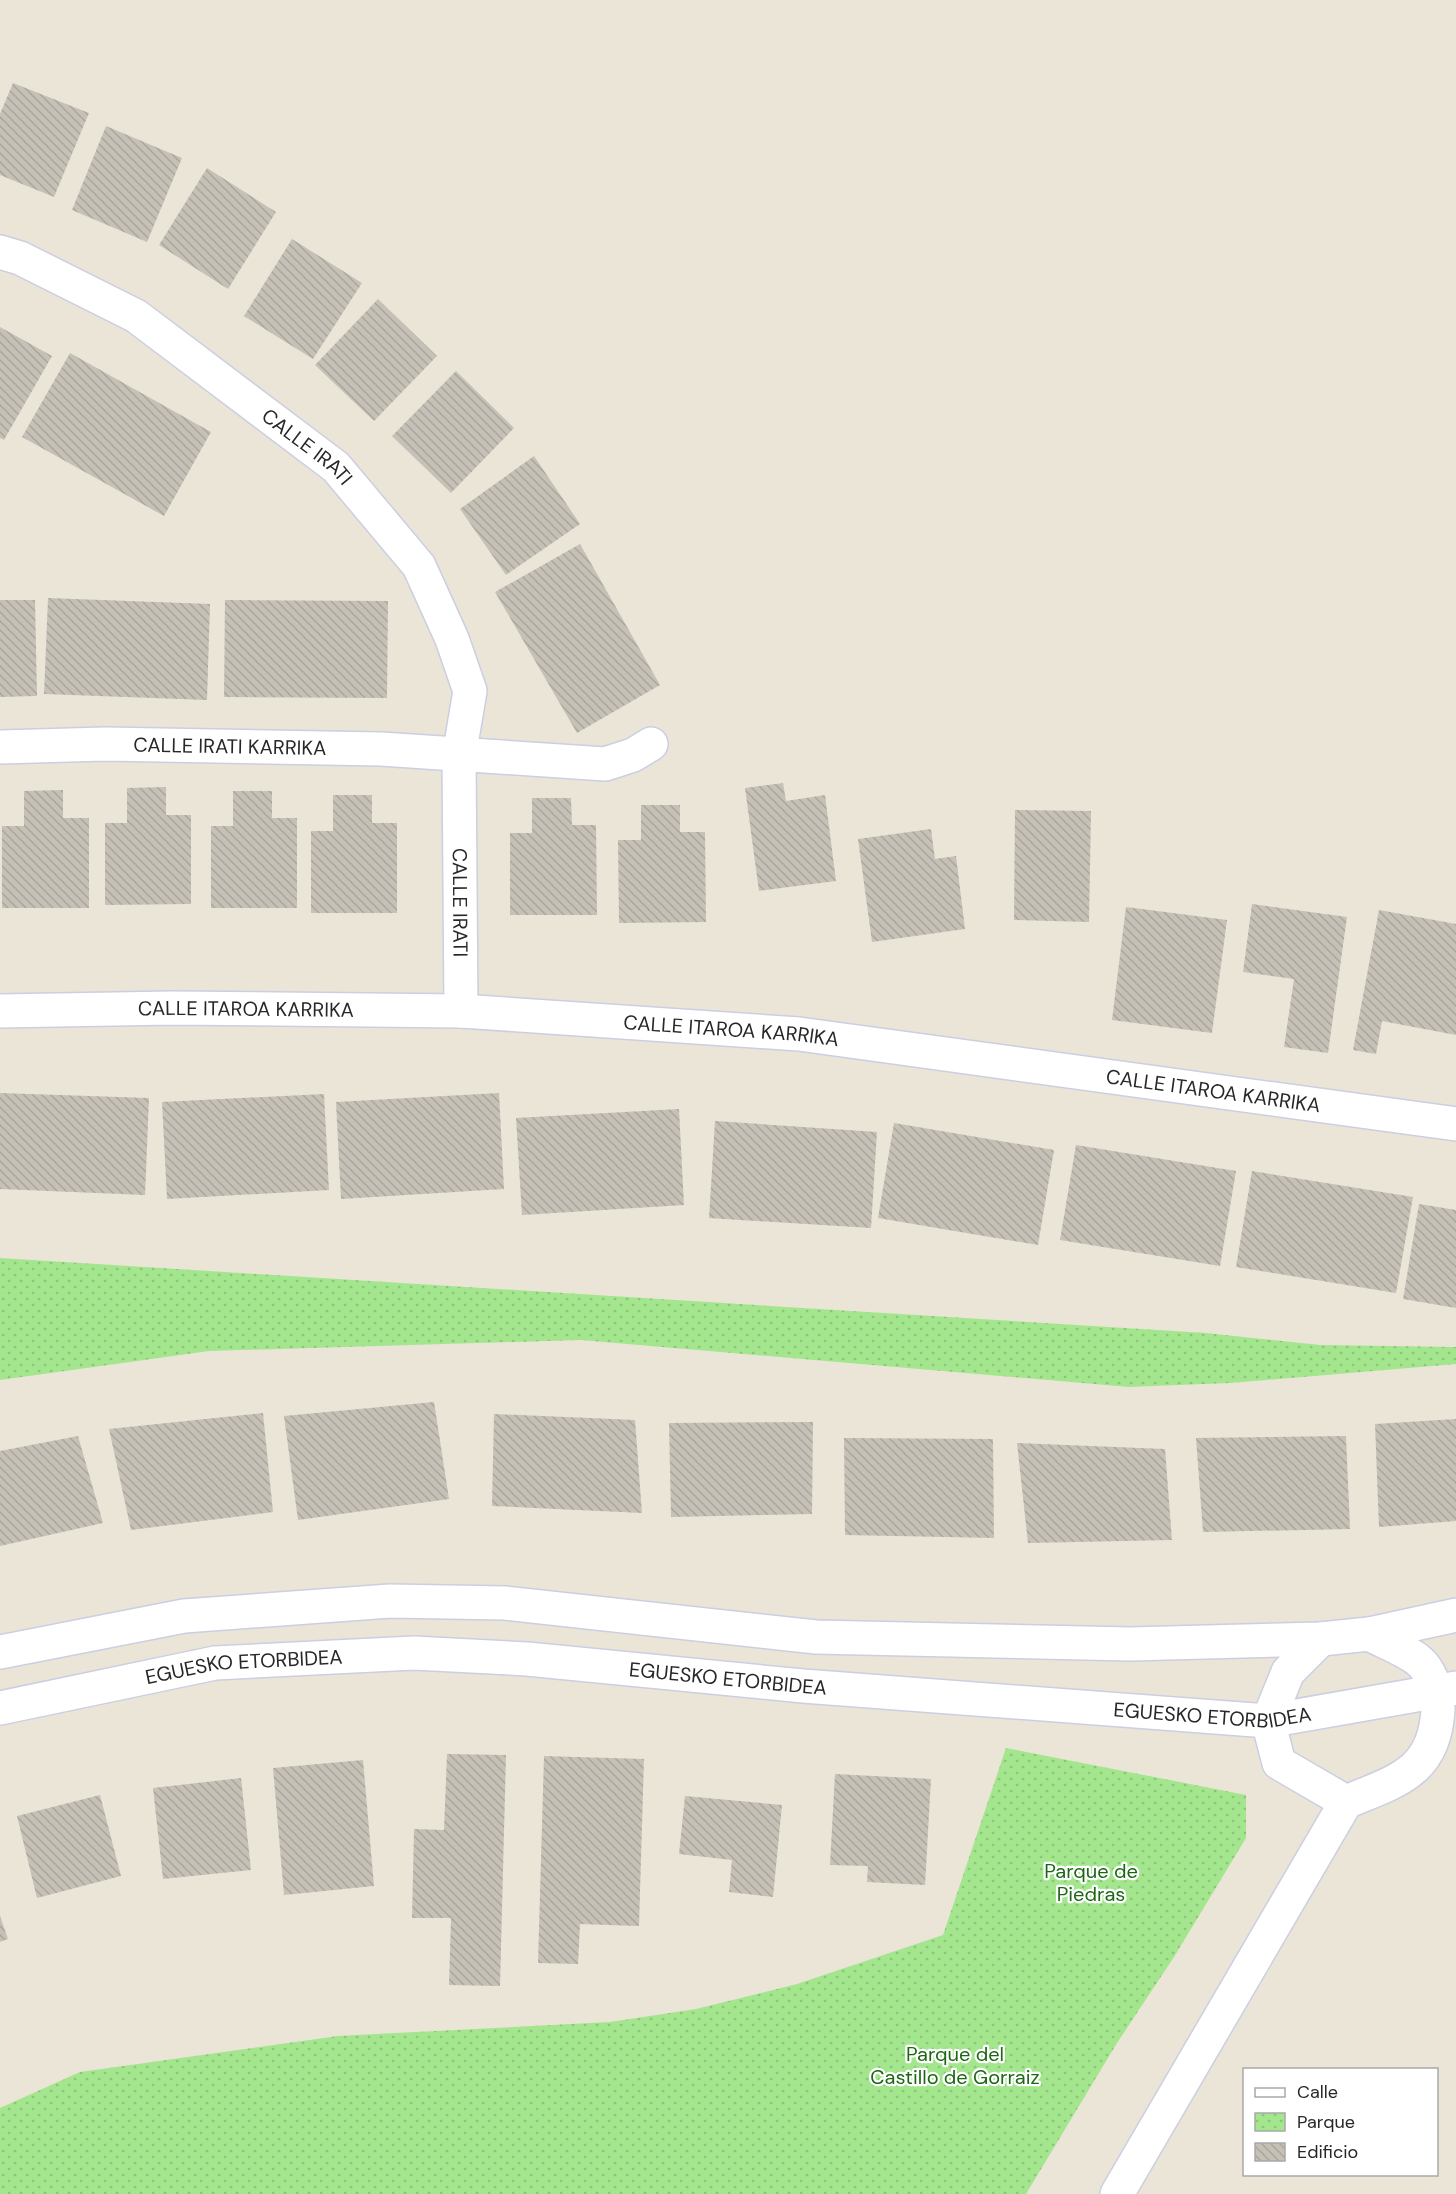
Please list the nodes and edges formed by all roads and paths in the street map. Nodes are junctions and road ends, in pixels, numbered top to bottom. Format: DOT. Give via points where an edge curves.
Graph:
graph roads {
  1 [pos="0,252"];
  2 [pos="651,744"];
  3 [pos="0,747"];
  4 [pos="459,756"];
  5 [pos="0,1011"];
  6 [pos="461,1011"];
  7 [pos="1456,1124"];
  8 [pos="1456,1615"];
  9 [pos="1369,1634"];
  10 [pos="1322,1639"];
  11 [pos="0,1652"];
  12 [pos="1447,1690"];
  13 [pos="0,1708"];
  14 [pos="1268,1721"];
  15 [pos="1346,1802"];
  16 [pos="1117,2194"];
  1 -- 4 [label="street, CALLE IRATI" via="20,258 136,316 336,467 419,566 452,639 470,691"];
  2 -- 4 [label="street" via="605,764"];
  3 -- 4 [label="street, CALLE IRATI KARRIKA" via="105,744 357,748"];
  4 -- 6 [label="street, CALLE IRATI"];
  5 -- 6 [label="street, CALLE ITAROA KARRIKA"];
  6 -- 7 [label="street, CALLE ITAROA KARRIKA" via="799,1034"];
  8 -- 9 [label="street"];
  9 -- 10 [label="street"];
  9 -- 12 [label="street" via="1419,1660"];
  10 -- 11 [label="street" via="1130,1644 816,1637 505,1603 390,1601 184,1616"];
  10 -- 14 [label="street" via="1288,1672"];
  12 -- 14 [label="street, EGUESKO ETORBIDEA"];
  12 -- 15 [label="street" via="1437,1733 1420,1763 1396,1782"];
  13 -- 14 [label="street, EGUESKO ETORBIDEA" via="215,1664 414,1653"];
  14 -- 15 [label="street" via="1279,1763"];
  15 -- 16 [label="street"];
}
